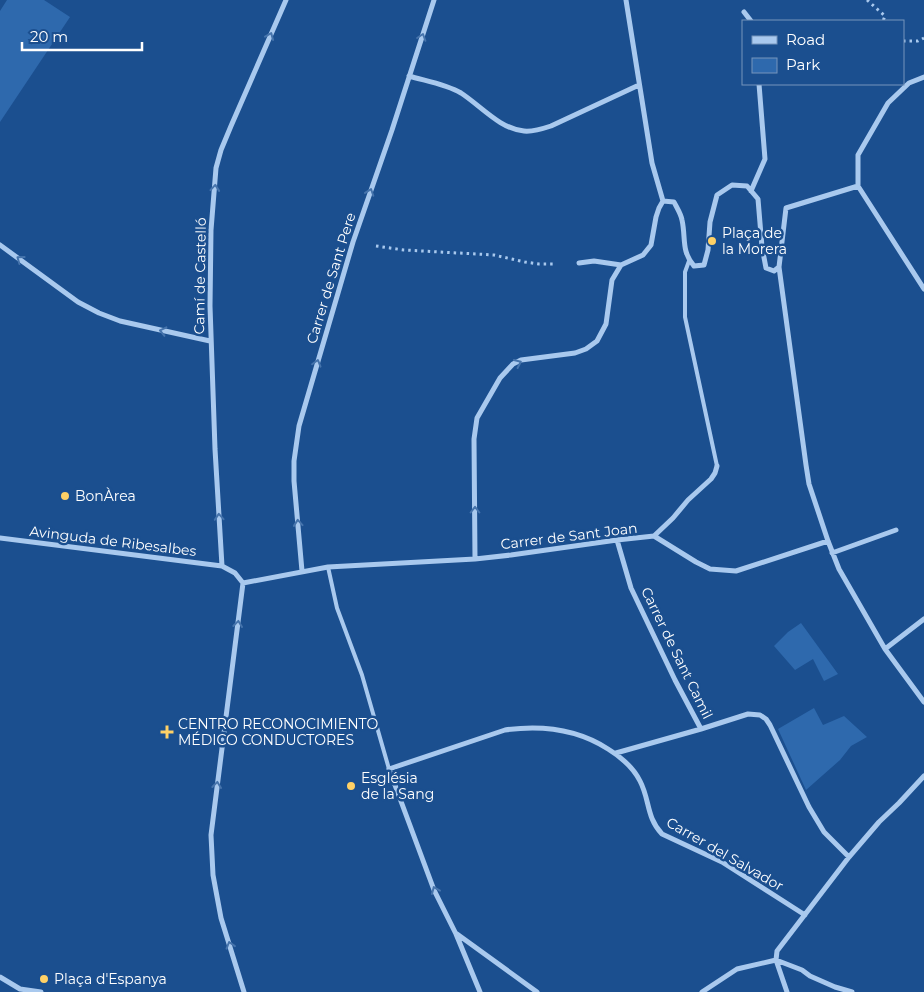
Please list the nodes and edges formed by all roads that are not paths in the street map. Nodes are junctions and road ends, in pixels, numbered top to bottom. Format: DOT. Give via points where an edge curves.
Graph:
graph roads {
  1 [pos="286,0"];
  2 [pos="434,0"];
  3 [pos="626,0"];
  4 [pos="744,12"];
  5 [pos="751,20"];
  6 [pos="409,76"];
  7 [pos="924,77"];
  8 [pos="639,85"];
  9 [pos="759,85"];
  10 [pos="858,186"];
  11 [pos="751,191"];
  12 [pos="663,201"];
  13 [pos="0,245"];
  14 [pos="689,261"];
  15 [pos="579,263"];
  16 [pos="621,265"];
  17 [pos="779,267"];
  18 [pos="924,289"];
  19 [pos="210,341"];
  20 [pos="717,466"];
  21 [pos="896,530"];
  22 [pos="654,536"];
  23 [pos="0,538"];
  24 [pos="617,540"];
  25 [pos="828,541"];
  26 [pos="832,553"];
  27 [pos="475,559"];
  28 [pos="222,566"];
  29 [pos="328,567"];
  30 [pos="302,571"];
  31 [pos="243,583"];
  32 [pos="924,619"];
  33 [pos="885,649"];
  34 [pos="924,702"];
  35 [pos="701,729"];
  36 [pos="616,753"];
  37 [pos="389,769"];
  38 [pos="924,776"];
  39 [pos="849,857"];
  40 [pos="805,915"];
  41 [pos="456,934"];
  42 [pos="776,960"];
  43 [pos="0,977"];
  44 [pos="41,992"];
  45 [pos="244,992"];
  46 [pos="480,992"];
  47 [pos="537,992"];
  48 [pos="702,992"];
  49 [pos="787,992"];
  50 [pos="852,992"];
  19 -- 1 [label="street, Camí de Castelló, one-way" via="211,230 216,168 230,126"];
  6 -- 2 [label="street, Carrer de Sant Pere, one-way"];
  3 -- 8 [label="street"];
  4 -- 5 [label="street"];
  6 -- 8 [label="street" via="460,92 506,126 523,131 551,126"];
  30 -- 6 [label="street, Carrer de Sant Pere, one-way" via="294,481 299,426 353,242"];
  7 -- 10 [label="street" via="909,82 888,102 858,155"];
  8 -- 12 [label="street" via="652,163"];
  9 -- 11 [label="street" via="765,158"];
  10 -- 17 [label="street" via="786,208"];
  10 -- 18 [label="street"];
  11 -- 14 [label="street" via="747,186 732,185 718,195 704,264 694,266"];
  11 -- 17 [label="street" via="758,199 766,268 774,271"];
  12 -- 14 [label="street" via="674,202 682,218"];
  12 -- 16 [label="street" via="658,208 651,245 644,255"];
  19 -- 13 [label="street, one-way" via="120,321 100,313 78,302"];
  14 -- 20 [label="lane, Carrer de Sant Joan" via="685,272 685,317"];
  15 -- 16 [label="street" via="594,261"];
  27 -- 16 [label="street, one-way" via="474,439 477,418 500,378 513,364 521,360 575,353 597,341 606,324 612,280"];
  17 -- 25 [label="street" via="809,484"];
  28 -- 19 [label="street, Camí de Castelló, one-way"];
  20 -- 22 [label="street, Carrer de Sant Joan" via="711,479"];
  21 -- 26 [label="street"];
  22 -- 24 [label="street, Carrer de Sant Joan"];
  22 -- 25 [label="street" via="710,569 736,571"];
  23 -- 28 [label="street, Avinguda de Ribesalbes"];
  24 -- 27 [label="street, Carrer de Sant Joan"];
  24 -- 35 [label="street, Carrer de Sant Camil" via="631,588"];
  25 -- 26 [label="street"];
  26 -- 33 [label="street"];
  27 -- 29 [label="street, Carrer de Sant Joan"];
  28 -- 31 [label="street" via="235,573"];
  29 -- 30 [label="street, Carrer de Sant Joan"];
  29 -- 37 [label="lane" via="337,608 362,675"];
  30 -- 31 [label="street, Carrer de Sant Joan"];
  45 -- 31 [label="street, one-way" via="221,918 211,836"];
  32 -- 33 [label="street"];
  33 -- 34 [label="street"];
  35 -- 36 [label="street"];
  35 -- 39 [label="street, Carrer de Sant Camil" via="748,714 766,719 824,832"];
  36 -- 37 [label="street, Carrer del Salvador" via="576,733 523,728 505,730"];
  36 -- 40 [label="street, Carrer del Salvador" via="636,773 651,817 662,834 722,862"];
  41 -- 37 [label="street, one-way" via="434,890"];
  38 -- 39 [label="street"];
  39 -- 40 [label="street"];
  40 -- 42 [label="street" via="778,951"];
  41 -- 46 [label="street"];
  41 -- 47 [label="street"];
  42 -- 48 [label="street" via="737,968"];
  42 -- 49 [label="street"];
  42 -- 50 [label="street"];
  43 -- 44 [label="street" via="20,989"];
}
